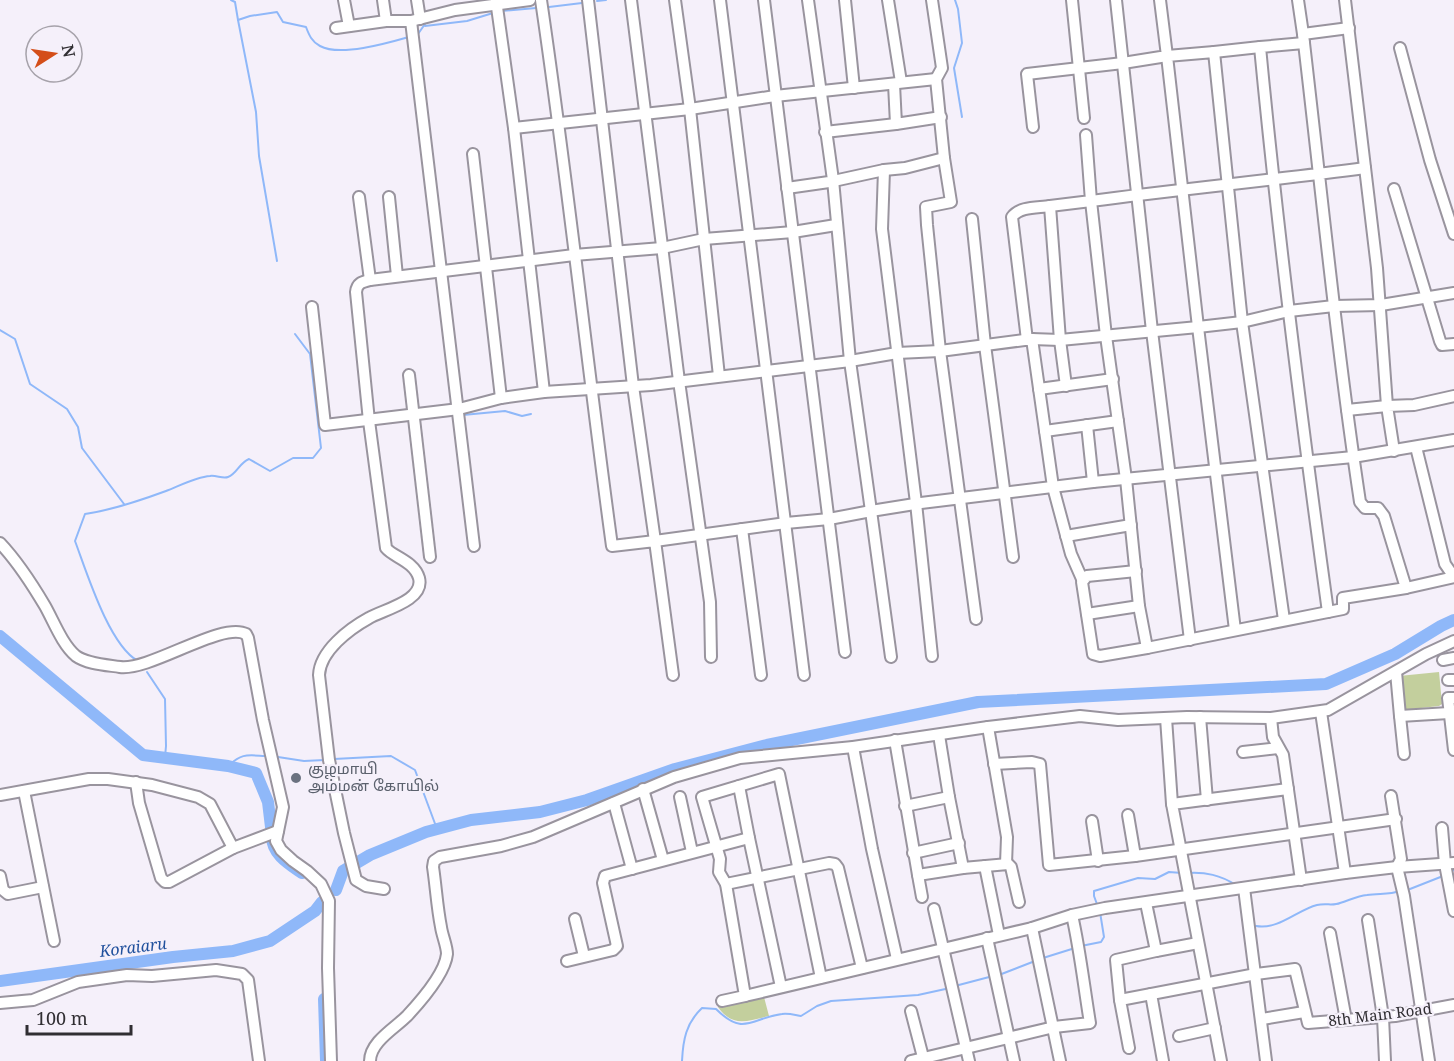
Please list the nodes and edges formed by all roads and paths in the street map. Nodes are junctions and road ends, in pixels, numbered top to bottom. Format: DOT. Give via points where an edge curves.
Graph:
graph roads {
  1 [pos="344,0"];
  2 [pos="382,0"];
  3 [pos="417,0"];
  4 [pos="530,0"];
  5 [pos="541,0"];
  6 [pos="588,0"];
  7 [pos="631,0"];
  8 [pos="675,0"];
  9 [pos="720,0"];
  10 [pos="764,0"];
  11 [pos="808,0"];
  12 [pos="845,0"];
  13 [pos="888,0"];
  14 [pos="932,0"];
  15 [pos="1072,0"];
  16 [pos="1116,0"];
  17 [pos="1160,0"];
  18 [pos="1298,0"];
  19 [pos="1345,0"];
  20 [pos="496,2"];
  21 [pos="454,5"];
  22 [pos="416,20"];
  23 [pos="386,21"];
  24 [pos="349,26"];
  25 [pos="336,28"];
  26 [pos="1349,28"];
  27 [pos="1304,38"];
  28 [pos="1260,47"];
  29 [pos="1400,48"];
  30 [pos="1214,52"];
  31 [pos="1167,56"];
  32 [pos="1123,63"];
  33 [pos="1080,68"];
  34 [pos="936,79"];
  35 [pos="897,83"];
  36 [pos="854,88"];
  37 [pos="819,91"];
  38 [pos="775,96"];
  39 [pos="733,103"];
  40 [pos="690,109"];
  41 [pos="645,114"];
  42 [pos="941,117"];
  43 [pos="1084,117"];
  44 [pos="601,119"];
  45 [pos="559,122"];
  46 [pos="896,124"];
  47 [pos="1033,127"];
  48 [pos="514,128"];
  49 [pos="825,132"];
  50 [pos="1086,135"];
  51 [pos="473,154"];
  52 [pos="944,158"];
  53 [pos="1365,168"];
  54 [pos="884,170"];
  55 [pos="1319,174"];
  56 [pos="833,180"];
  57 [pos="1273,180"];
  58 [pos="1227,185"];
  59 [pos="787,188"];
  60 [pos="1182,189"];
  61 [pos="1395,189"];
  62 [pos="1137,195"];
  63 [pos="359,197"];
  64 [pos="389,198"];
  65 [pos="1091,201"];
  66 [pos="1050,206"];
  67 [pos="972,219"];
  68 [pos="836,225"];
  69 [pos="793,232"];
  70 [pos="1454,234"];
  71 [pos="748,237"];
  72 [pos="704,239"];
  73 [pos="662,248"];
  74 [pos="618,252"];
  75 [pos="574,255"];
  76 [pos="528,260"];
  77 [pos="486,266"];
  78 [pos="440,272"];
  79 [pos="397,276"];
  80 [pos="370,280"];
  81 [pos="1454,293"];
  82 [pos="1428,298"];
  83 [pos="1381,305"];
  84 [pos="1334,306"];
  85 [pos="312,307"];
  86 [pos="1289,311"];
  87 [pos="1242,322"];
  88 [pos="1198,327"];
  89 [pos="1152,331"];
  90 [pos="1106,336"];
  91 [pos="1029,340"];
  92 [pos="1060,340"];
  93 [pos="1454,344"];
  94 [pos="986,345"];
  95 [pos="940,351"];
  96 [pos="897,353"];
  97 [pos="850,361"];
  98 [pos="808,367"];
  99 [pos="765,372"];
  100 [pos="409,375"];
  101 [pos="719,376"];
  102 [pos="1113,379"];
  103 [pos="679,381"];
  104 [pos="633,386"];
  105 [pos="1066,386"];
  106 [pos="1039,389"];
  107 [pos="590,391"];
  108 [pos="544,392"];
  109 [pos="1454,396"];
  110 [pos="501,398"];
  111 [pos="1388,406"];
  112 [pos="459,409"];
  113 [pos="1347,410"];
  114 [pos="414,414"];
  115 [pos="369,421"];
  116 [pos="1118,421"];
  117 [pos="1087,425"];
  118 [pos="1045,431"];
  119 [pos="1454,440"];
  120 [pos="1416,447"];
  121 [pos="1394,451"];
  122 [pos="1353,457"];
  123 [pos="1307,460"];
  124 [pos="1263,465"];
  125 [pos="1215,470"];
  126 [pos="1170,475"];
  127 [pos="1126,479"];
  128 [pos="1093,482"];
  129 [pos="1053,487"];
  130 [pos="1005,493"];
  131 [pos="960,498"];
  132 [pos="915,503"];
  133 [pos="871,511"];
  134 [pos="829,519"];
  135 [pos="786,523"];
  136 [pos="1131,525"];
  137 [pos="742,529"];
  138 [pos="699,535"];
  139 [pos="1066,536"];
  140 [pos="656,541"];
  141 [pos="0,543"];
  142 [pos="474,546"];
  143 [pos="430,557"];
  144 [pos="1013,557"];
  145 [pos="1136,571"];
  146 [pos="1454,577"];
  147 [pos="1082,579"];
  148 [pos="1406,588"];
  149 [pos="1139,606"];
  150 [pos="1328,612"];
  151 [pos="1087,614"];
  152 [pos="976,619"];
  153 [pos="1284,620"];
  154 [pos="1235,630"];
  155 [pos="1190,640"];
  156 [pos="1454,641"];
  157 [pos="1147,648"];
  158 [pos="845,652"];
  159 [pos="932,656"];
  160 [pos="711,657"];
  161 [pos="891,657"];
  162 [pos="1396,672"];
  163 [pos="673,675"];
  164 [pos="760,675"];
  165 [pos="804,675"];
  166 [pos="1454,698"];
  167 [pos="1321,712"];
  168 [pos="1449,713"];
  169 [pos="1400,716"];
  170 [pos="1200,717"];
  171 [pos="1166,718"];
  172 [pos="1271,718"];
  173 [pos="988,727"];
  174 [pos="939,735"];
  175 [pos="895,740"];
  176 [pos="852,747"];
  177 [pos="1278,748"];
  178 [pos="1454,750"];
  179 [pos="1243,752"];
  180 [pos="1404,754"];
  181 [pos="994,764"];
  182 [pos="136,782"];
  183 [pos="739,786"];
  184 [pos="644,789"];
  185 [pos="1288,789"];
  186 [pos="24,791"];
  187 [pos="0,795"];
  188 [pos="1392,796"];
  189 [pos="680,797"];
  190 [pos="949,797"];
  191 [pos="1207,800"];
  192 [pos="614,802"];
  193 [pos="1172,804"];
  194 [pos="905,806"];
  195 [pos="1128,815"];
  196 [pos="1396,819"];
  197 [pos="1092,821"];
  198 [pos="1337,828"];
  199 [pos="1442,828"];
  200 [pos="278,831"];
  201 [pos="1294,833"];
  202 [pos="749,838"];
  203 [pos="959,843"];
  204 [pos="715,846"];
  205 [pos="233,848"];
  206 [pos="1180,849"];
  207 [pos="692,852"];
  208 [pos="913,853"];
  209 [pos="1135,856"];
  210 [pos="663,861"];
  211 [pos="1098,861"];
  212 [pos="1006,864"];
  213 [pos="1450,864"];
  214 [pos="985,866"];
  215 [pos="1397,867"];
  216 [pos="963,868"];
  217 [pos="632,869"];
  218 [pos="799,870"];
  219 [pos="1345,873"];
  220 [pos="918,875"];
  221 [pos="0,876"];
  222 [pos="759,879"];
  223 [pos="1301,880"];
  224 [pos="726,884"];
  225 [pos="43,887"];
  226 [pos="1244,888"];
  227 [pos="384,889"];
  228 [pos="922,897"];
  229 [pos="1189,897"];
  230 [pos="1019,902"];
  231 [pos="1146,903"];
  232 [pos="934,909"];
  233 [pos="1454,911"];
  234 [pos="1072,915"];
  235 [pos="575,920"];
  236 [pos="1368,920"];
  237 [pos="1032,928"];
  238 [pos="1330,933"];
  239 [pos="999,935"];
  240 [pos="987,938"];
  241 [pos="54,941"];
  242 [pos="1198,944"];
  243 [pos="944,948"];
  244 [pos="1156,951"];
  245 [pos="584,956"];
  246 [pos="897,959"];
  247 [pos="567,961"];
  248 [pos="862,968"];
  249 [pos="1256,974"];
  250 [pos="821,978"];
  251 [pos="1206,984"];
  252 [pos="781,987"];
  253 [pos="1151,994"];
  254 [pos="745,996"];
  255 [pos="1120,1000"];
  256 [pos="722,1001"];
  257 [pos="0,1003"];
  258 [pos="1454,1005"];
  259 [pos="911,1011"];
  260 [pos="1304,1012"];
  261 [pos="1422,1012"];
  262 [pos="1383,1017"];
  263 [pos="1262,1019"];
  264 [pos="1346,1020"];
  265 [pos="1054,1027"];
  266 [pos="1215,1028"];
  267 [pos="1179,1036"];
  268 [pos="1009,1037"];
  269 [pos="966,1048"];
  270 [pos="1129,1048"];
  271 [pos="923,1060"];
  272 [pos="258,1061"];
  273 [pos="331,1061"];
  274 [pos="370,1061"];
  275 [pos="911,1061"];
  276 [pos="969,1061"];
  277 [pos="1014,1061"];
  278 [pos="1060,1061"];
  279 [pos="1163,1061"];
  280 [pos="1221,1061"];
  281 [pos="1266,1061"];
  282 [pos="1385,1061"];
  283 [pos="1429,1061"];
  1 -- 24 [label="street"];
  2 -- 23 [label="street"];
  3 -- 22 [label="street"];
  4 -- 20 [label="street"];
  5 -- 45 [label="street"];
  6 -- 44 [label="street"];
  7 -- 41 [label="street"];
  8 -- 40 [label="street"];
  9 -- 39 [label="street"];
  10 -- 38 [label="street"];
  11 -- 37 [label="street"];
  12 -- 36 [label="street"];
  13 -- 35 [label="street"];
  14 -- 34 [label="street" via="942,68"];
  15 -- 33 [label="street"];
  16 -- 32 [label="street"];
  17 -- 31 [label="street"];
  18 -- 27 [label="street"];
  19 -- 26 [label="street"];
  20 -- 21 [label="street"];
  20 -- 48 [label="street"];
  21 -- 22 [label="street"];
  22 -- 23 [label="street"];
  22 -- 78 [label="street"];
  23 -- 24 [label="street"];
  24 -- 25 [label="street"];
  26 -- 27 [label="street"];
  26 -- 53 [label="street"];
  27 -- 28 [label="street"];
  27 -- 55 [label="street"];
  28 -- 30 [label="street"];
  28 -- 57 [label="street"];
  29 -- 70 [label="street"];
  30 -- 31 [label="street"];
  30 -- 58 [label="street"];
  31 -- 32 [label="street"];
  31 -- 60 [label="street"];
  32 -- 33 [label="street"];
  32 -- 62 [label="street"];
  33 -- 43 [label="street"];
  33 -- 47 [label="street" via="1027,74"];
  34 -- 35 [label="street"];
  34 -- 42 [label="street"];
  35 -- 36 [label="street"];
  35 -- 46 [label="street"];
  36 -- 37 [label="street"];
  37 -- 38 [label="street"];
  37 -- 49 [label="street"];
  38 -- 39 [label="street"];
  38 -- 59 [label="street"];
  39 -- 40 [label="street"];
  39 -- 71 [label="street"];
  40 -- 41 [label="street"];
  40 -- 72 [label="street"];
  41 -- 44 [label="street"];
  41 -- 73 [label="street"];
  42 -- 46 [label="street"];
  42 -- 52 [label="street"];
  44 -- 45 [label="street"];
  44 -- 74 [label="street"];
  45 -- 48 [label="street"];
  45 -- 75 [label="street"];
  46 -- 49 [label="street"];
  48 -- 76 [label="street"];
  49 -- 56 [label="street"];
  50 -- 65 [label="street"];
  51 -- 77 [label="street"];
  52 -- 54 [label="street"];
  52 -- 95 [label="street" via="951,202 926,207"];
  53 -- 55 [label="street"];
  53 -- 83 [label="street"];
  54 -- 56 [label="street"];
  54 -- 96 [label="street" via="882,229"];
  55 -- 57 [label="street"];
  55 -- 84 [label="street"];
  56 -- 59 [label="street"];
  56 -- 68 [label="street"];
  57 -- 58 [label="street"];
  57 -- 86 [label="street"];
  58 -- 60 [label="street"];
  58 -- 87 [label="street"];
  59 -- 69 [label="street"];
  60 -- 62 [label="street"];
  60 -- 88 [label="street"];
  61 -- 82 [label="street"];
  62 -- 65 [label="street"];
  62 -- 89 [label="street"];
  63 -- 80 [label="street"];
  64 -- 79 [label="street"];
  65 -- 66 [label="street"];
  65 -- 90 [label="street"];
  66 -- 91 [label="street" via="1023,209 1012,217"];
  66 -- 92 [label="street"];
  67 -- 94 [label="street"];
  68 -- 69 [label="street"];
  68 -- 97 [label="street"];
  69 -- 71 [label="street"];
  69 -- 98 [label="street"];
  71 -- 72 [label="street"];
  71 -- 99 [label="street"];
  72 -- 73 [label="street"];
  72 -- 101 [label="street"];
  73 -- 74 [label="street"];
  73 -- 103 [label="street"];
  74 -- 75 [label="street"];
  74 -- 104 [label="street"];
  75 -- 76 [label="street"];
  75 -- 107 [label="street"];
  76 -- 77 [label="street"];
  76 -- 108 [label="street"];
  77 -- 78 [label="street"];
  77 -- 110 [label="street"];
  78 -- 79 [label="street"];
  78 -- 112 [label="street"];
  79 -- 80 [label="street"];
  80 -- 115 [label="street" via="361,282 356,292"];
  81 -- 82 [label="street"];
  82 -- 83 [label="street"];
  82 -- 93 [label="street" via="1442,345"];
  83 -- 84 [label="street"];
  83 -- 111 [label="street"];
  84 -- 86 [label="street"];
  84 -- 113 [label="street"];
  85 -- 115 [label="street" via="325,425"];
  86 -- 87 [label="street"];
  86 -- 123 [label="street"];
  87 -- 88 [label="street"];
  87 -- 124 [label="street"];
  88 -- 89 [label="street"];
  88 -- 125 [label="street"];
  89 -- 90 [label="street"];
  89 -- 126 [label="street"];
  90 -- 92 [label="street"];
  90 -- 102 [label="street"];
  91 -- 92 [label="street"];
  91 -- 94 [label="street"];
  91 -- 106 [label="street"];
  92 -- 105 [label="street"];
  94 -- 95 [label="street"];
  94 -- 130 [label="street"];
  95 -- 96 [label="street"];
  95 -- 131 [label="street"];
  96 -- 97 [label="street"];
  96 -- 132 [label="street"];
  97 -- 98 [label="street"];
  97 -- 133 [label="street"];
  98 -- 99 [label="street"];
  98 -- 134 [label="street"];
  99 -- 101 [label="street"];
  99 -- 135 [label="street"];
  100 -- 114 [label="street"];
  101 -- 103 [label="street"];
  102 -- 105 [label="street"];
  102 -- 116 [label="street"];
  103 -- 104 [label="street"];
  103 -- 138 [label="street"];
  104 -- 107 [label="street"];
  104 -- 140 [label="street"];
  105 -- 106 [label="street"];
  106 -- 118 [label="street"];
  107 -- 108 [label="street"];
  107 -- 140 [label="street" via="612,546"];
  108 -- 110 [label="street"];
  109 -- 111 [label="street"];
  110 -- 112 [label="street"];
  111 -- 113 [label="street"];
  111 -- 121 [label="street"];
  112 -- 114 [label="street"];
  112 -- 142 [label="street"];
  113 -- 122 [label="street"];
  114 -- 115 [label="street"];
  114 -- 143 [label="street"];
  115 -- 227 [label="street" via="386,548 415,571 419,587 401,604 358,624 327,652 319,668 329,760 356,880"];
  116 -- 117 [label="street"];
  116 -- 127 [label="street"];
  117 -- 118 [label="street"];
  117 -- 128 [label="street"];
  118 -- 129 [label="street"];
  119 -- 120 [label="street"];
  120 -- 121 [label="street"];
  120 -- 146 [label="street" via="1445,564"];
  121 -- 122 [label="street"];
  122 -- 123 [label="street"];
  122 -- 148 [label="street" via="1360,502 1365,508 1378,508 1384,516"];
  123 -- 124 [label="street"];
  123 -- 150 [label="street"];
  124 -- 125 [label="street"];
  124 -- 153 [label="street"];
  125 -- 126 [label="street"];
  125 -- 154 [label="street"];
  126 -- 127 [label="street"];
  126 -- 155 [label="street"];
  127 -- 128 [label="street"];
  127 -- 136 [label="street"];
  128 -- 129 [label="street"];
  129 -- 130 [label="street"];
  129 -- 139 [label="street"];
  130 -- 131 [label="street"];
  130 -- 144 [label="street"];
  131 -- 132 [label="street"];
  131 -- 152 [label="street"];
  132 -- 133 [label="street"];
  132 -- 159 [label="street"];
  133 -- 134 [label="street"];
  133 -- 161 [label="street"];
  134 -- 135 [label="street"];
  134 -- 158 [label="street"];
  135 -- 137 [label="street"];
  135 -- 165 [label="street"];
  136 -- 139 [label="street"];
  136 -- 145 [label="street"];
  137 -- 138 [label="street"];
  137 -- 164 [label="street"];
  138 -- 140 [label="street"];
  138 -- 160 [label="street" via="710,603"];
  139 -- 147 [label="street"];
  140 -- 163 [label="street"];
  141 -- 200 [label="street" via="18,564 78,658 124,668 217,636 235,631 246,634 283,807"];
  145 -- 147 [label="street"];
  145 -- 149 [label="street"];
  146 -- 148 [label="street"];
  147 -- 151 [label="street"];
  148 -- 150 [label="street" via="1343,598 1343,609"];
  149 -- 151 [label="street"];
  149 -- 157 [label="street"];
  150 -- 153 [label="street"];
  151 -- 157 [label="street" via="1096,656"];
  153 -- 154 [label="street"];
  154 -- 155 [label="street"];
  155 -- 157 [label="street"];
  156 -- 162 [label="street"];
  162 -- 167 [label="street"];
  162 -- 169 [label="street"];
  166 -- 168 [label="street" via="1448,698"];
  167 -- 172 [label="street"];
  167 -- 198 [label="street"];
  168 -- 169 [label="street"];
  168 -- 178 [label="street"];
  169 -- 180 [label="street"];
  170 -- 171 [label="street"];
  170 -- 172 [label="street"];
  170 -- 191 [label="street"];
  171 -- 173 [label="street" via="1118,720 1080,716"];
  171 -- 193 [label="street"];
  172 -- 177 [label="street"];
  173 -- 174 [label="street"];
  173 -- 181 [label="street"];
  174 -- 175 [label="street"];
  174 -- 190 [label="street"];
  175 -- 176 [label="street"];
  175 -- 194 [label="street"];
  176 -- 184 [label="street" via="740,758"];
  176 -- 246 [label="street"];
  177 -- 179 [label="street"];
  177 -- 185 [label="street" via="1283,755"];
  181 -- 211 [label="street" via="1040,764 1048,865"];
  181 -- 212 [label="street" via="1007,837"];
  182 -- 186 [label="street" via="89,779"];
  182 -- 205 [label="street" via="198,797 210,804"];
  182 -- 205 [label="street" via="165,882"];
  183 -- 202 [label="street"];
  183 -- 204 [label="street" via="702,797"];
  183 -- 218 [label="street" via="779,774"];
  184 -- 192 [label="street"];
  184 -- 210 [label="street"];
  185 -- 191 [label="street"];
  185 -- 201 [label="street"];
  186 -- 187 [label="street"];
  186 -- 225 [label="street"];
  188 -- 196 [label="street"];
  189 -- 207 [label="street"];
  190 -- 194 [label="street"];
  190 -- 203 [label="street"];
  191 -- 193 [label="street"];
  192 -- 217 [label="street"];
  192 -- 274 [label="street" via="533,837 436,858 433,867 447,954 434,984 374,1048"];
  193 -- 206 [label="street"];
  194 -- 208 [label="street"];
  195 -- 209 [label="street"];
  196 -- 198 [label="street"];
  196 -- 215 [label="street" via="1401,859"];
  197 -- 211 [label="street"];
  198 -- 201 [label="street"];
  198 -- 219 [label="street"];
  199 -- 213 [label="street"];
  200 -- 205 [label="street"];
  200 -- 273 [label="street" via="276,841 281,850 321,884 329,901"];
  201 -- 206 [label="street"];
  201 -- 223 [label="street"];
  202 -- 204 [label="street"];
  202 -- 222 [label="street"];
  203 -- 208 [label="street"];
  203 -- 216 [label="street"];
  204 -- 207 [label="street"];
  204 -- 224 [label="street" via="719,872"];
  206 -- 209 [label="street"];
  206 -- 229 [label="street"];
  207 -- 210 [label="street"];
  208 -- 220 [label="street"];
  209 -- 211 [label="street"];
  210 -- 217 [label="street"];
  212 -- 214 [label="street"];
  212 -- 230 [label="street" via="1011,867"];
  213 -- 215 [label="street"];
  213 -- 233 [label="street"];
  214 -- 216 [label="street"];
  214 -- 239 [label="street"];
  215 -- 219 [label="street"];
  215 -- 261 [label="street"];
  216 -- 220 [label="street"];
  217 -- 245 [label="street" via="603,879 618,946"];
  218 -- 222 [label="street"];
  218 -- 248 [label="street" via="829,863 838,868"];
  218 -- 250 [label="street"];
  219 -- 223 [label="street"];
  220 -- 228 [label="street"];
  221 -- 225 [label="street" via="5,894"];
  222 -- 224 [label="street"];
  222 -- 252 [label="street"];
  223 -- 226 [label="street"];
  224 -- 254 [label="street"];
  225 -- 241 [label="street"];
  226 -- 229 [label="street"];
  226 -- 249 [label="street"];
  229 -- 231 [label="street"];
  229 -- 242 [label="street"];
  231 -- 234 [label="street"];
  231 -- 244 [label="street"];
  232 -- 243 [label="street"];
  234 -- 237 [label="street"];
  234 -- 265 [label="street" via="1090,1023"];
  235 -- 245 [label="street"];
  236 -- 262 [label="street"];
  237 -- 239 [label="street"];
  237 -- 265 [label="street"];
  238 -- 264 [label="street"];
  239 -- 240 [label="street"];
  240 -- 243 [label="street"];
  240 -- 268 [label="street"];
  242 -- 244 [label="street"];
  242 -- 251 [label="street"];
  243 -- 246 [label="street"];
  243 -- 269 [label="street"];
  244 -- 255 [label="street" via="1116,960"];
  245 -- 247 [label="street"];
  246 -- 248 [label="street"];
  248 -- 250 [label="street"];
  249 -- 251 [label="street"];
  249 -- 260 [label="street" via="1295,969"];
  249 -- 263 [label="street"];
  250 -- 252 [label="street"];
  251 -- 253 [label="street"];
  251 -- 266 [label="street"];
  252 -- 254 [label="street"];
  253 -- 255 [label="street"];
  253 -- 279 [label="street"];
  254 -- 256 [label="street"];
  255 -- 270 [label="street"];
  257 -- 272 [label="street" via="33,999 78,982 127,975 216,970 242,974 248,980"];
  258 -- 261 [label="street, 8th Main Road"];
  259 -- 271 [label="street"];
  260 -- 263 [label="street"];
  260 -- 264 [label="street, 8th Main Road" via="1308,1023"];
  261 -- 262 [label="street, 8th Main Road"];
  261 -- 283 [label="street"];
  262 -- 264 [label="street, 8th Main Road"];
  262 -- 282 [label="street"];
  263 -- 281 [label="street"];
  265 -- 268 [label="street"];
  265 -- 278 [label="street"];
  266 -- 267 [label="street"];
  266 -- 280 [label="street"];
  268 -- 269 [label="street"];
  268 -- 277 [label="street"];
  269 -- 271 [label="street"];
  269 -- 276 [label="street"];
  271 -- 275 [label="street"];
}
